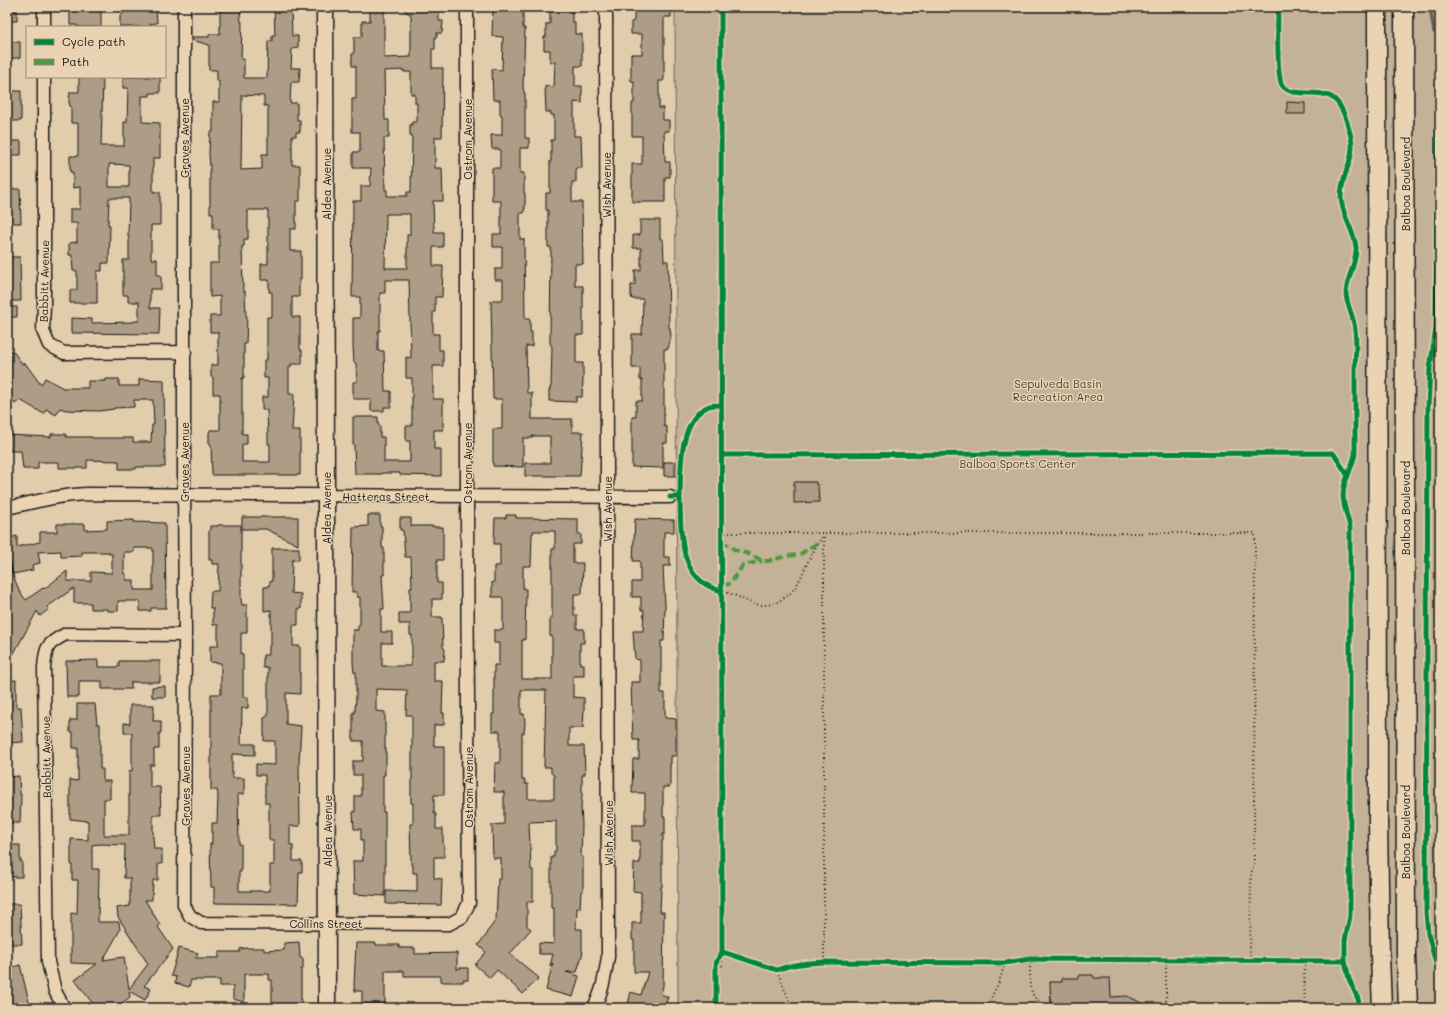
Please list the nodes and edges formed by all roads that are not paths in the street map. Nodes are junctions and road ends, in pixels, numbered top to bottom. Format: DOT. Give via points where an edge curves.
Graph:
graph roads {
  1 [pos="44,7"];
  2 [pos="184,7"];
  3 [pos="325,7"];
  4 [pos="467,7"];
  5 [pos="606,7"];
  6 [pos="1377,7"];
  7 [pos="1404,7"];
  8 [pos="44,26"];
  9 [pos="1377,64"];
  10 [pos="1405,64"];
  11 [pos="44,78"];
  12 [pos="184,352"];
  13 [pos="1378,491"];
  14 [pos="1405,491"];
  15 [pos="184,494"];
  16 [pos="326,495"];
  17 [pos="467,496"];
  18 [pos="607,497"];
  19 [pos="670,497"];
  20 [pos="7,508"];
  21 [pos="185,636"];
  22 [pos="1378,820"];
  23 [pos="1405,820"];
  24 [pos="190,916"];
  25 [pos="462,917"];
  26 [pos="327,923"];
  27 [pos="1380,955"];
  28 [pos="1406,955"];
  29 [pos="64,1008"];
  30 [pos="327,1008"];
  31 [pos="594,1008"];
  32 [pos="1382,1008"];
  33 [pos="1408,1008"];
  1 -- 8 [label="street"];
  2 -- 12 [label="street, Graves Avenue"];
  3 -- 16 [label="street, Aldea Avenue"];
  4 -- 17 [label="street, Ostrom Avenue"];
  5 -- 18 [label="street, Wish Avenue"];
  6 -- 9 [label="main road"];
  7 -- 10 [label="main road, Balboa Boulevard"];
  9 -- 10 [label="main road"];
  9 -- 13 [label="main road"];
  10 -- 14 [label="main road, Balboa Boulevard"];
  11 -- 12 [label="street, Babbitt Avenue" via="43,331 49,345 64,353"];
  12 -- 15 [label="street, Graves Avenue"];
  13 -- 14 [label="main road"];
  13 -- 22 [label="main road"];
  14 -- 23 [label="main road, Balboa Boulevard"];
  15 -- 16 [label="street, Hatteras Street"];
  15 -- 20 [label="street, Hatteras Street" via="69,495"];
  15 -- 21 [label="street, Graves Avenue"];
  16 -- 17 [label="street, Hatteras Street"];
  16 -- 26 [label="street, Aldea Avenue"];
  17 -- 18 [label="street, Hatteras Street"];
  17 -- 25 [label="street, Ostrom Avenue" via="469,903"];
  18 -- 19 [label="street, Hatteras Street"];
  18 -- 31 [label="street, Wish Avenue" via="608,957 605,979"];
  21 -- 24 [label="street, Graves Avenue" via="184,905"];
  21 -- 29 [label="street, Babbitt Avenue" via="66,634 52,641 46,652 44,668 48,962"];
  22 -- 23 [label="main road"];
  22 -- 27 [label="main road"];
  23 -- 28 [label="main road, Balboa Boulevard"];
  24 -- 26 [label="street, Collins Street" via="201,923"];
  25 -- 26 [label="street, Collins Street" via="449,924"];
  26 -- 30 [label="street, Aldea Avenue"];
  27 -- 28 [label="main road"];
  27 -- 32 [label="main road"];
  28 -- 33 [label="main road, Balboa Boulevard"];
}
